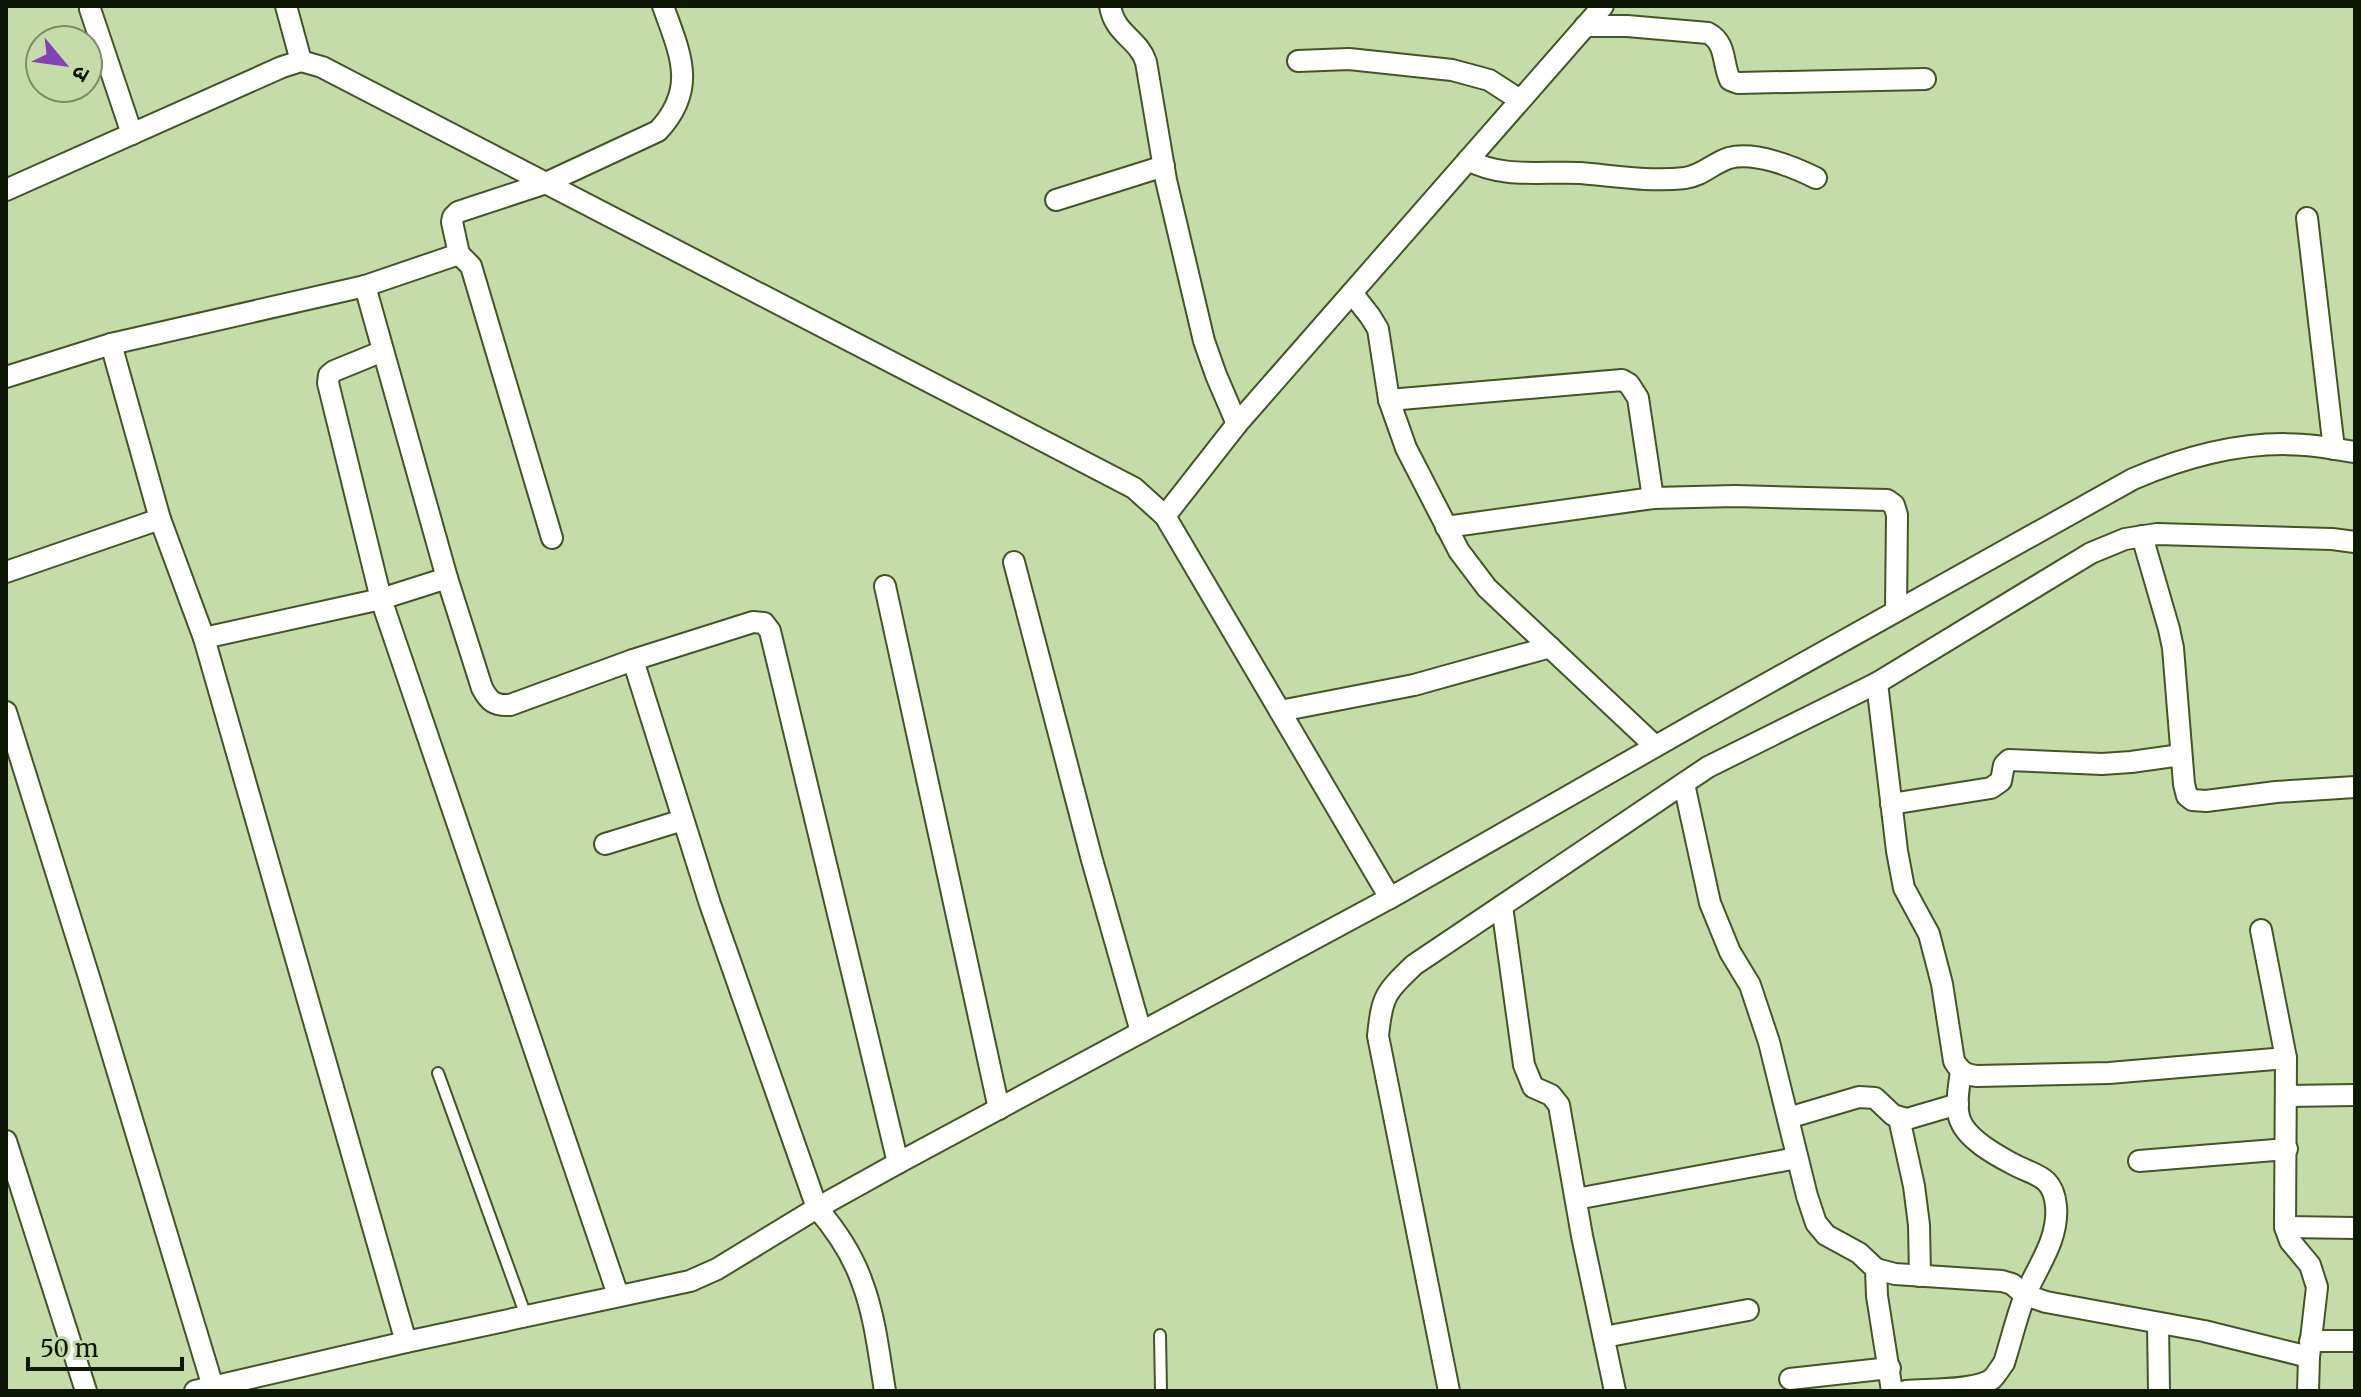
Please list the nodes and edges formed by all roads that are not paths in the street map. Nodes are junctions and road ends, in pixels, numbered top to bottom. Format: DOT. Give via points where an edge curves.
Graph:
graph roads {
  1 [pos="286,6"];
  2 [pos="663,6"];
  3 [pos="1110,6"];
  4 [pos="1603,6"];
  5 [pos="90,9"];
  6 [pos="1585,26"];
  7 [pos="301,61"];
  8 [pos="1298,61"];
  9 [pos="1925,79"];
  10 [pos="1520,100"];
  11 [pos="132,134"];
  12 [pos="1468,160"];
  13 [pos="1164,166"];
  14 [pos="1816,178"];
  15 [pos="546,183"];
  16 [pos="6,190"];
  17 [pos="1056,200"];
  18 [pos="2307,218"];
  19 [pos="459,254"];
  20 [pos="365,286"];
  21 [pos="1352,293"];
  22 [pos="111,344"];
  23 [pos="383,351"];
  24 [pos="6,377"];
  25 [pos="1389,400"];
  26 [pos="1237,424"];
  27 [pos="2334,449"];
  28 [pos="2355,452"];
  29 [pos="1653,498"];
  30 [pos="1165,516"];
  31 [pos="160,519"];
  32 [pos="1446,527"];
  33 [pos="2142,536"];
  34 [pos="552,538"];
  35 [pos="2355,542"];
  36 [pos="1014,562"];
  37 [pos="6,572"];
  38 [pos="447,578"];
  39 [pos="885,586"];
  40 [pos="381,599"];
  41 [pos="1896,611"];
  42 [pos="204,638"];
  43 [pos="1550,647"];
  44 [pos="633,660"];
  45 [pos="1877,683"];
  46 [pos="1280,711"];
  47 [pos="6,712"];
  48 [pos="1655,746"];
  49 [pos="2181,755"];
  50 [pos="1684,784"];
  51 [pos="2355,787"];
  52 [pos="1891,804"];
  53 [pos="683,820"];
  54 [pos="605,844"];
  55 [pos="1390,898"];
  56 [pos="1502,906"];
  57 [pos="2261,930"];
  58 [pos="1141,1032"];
  59 [pos="2286,1058"];
  60 [pos="1961,1071"];
  61 [pos="438,1073"];
  62 [pos="2355,1095"];
  63 [pos="2286,1096"];
  64 [pos="1958,1104"];
  65 [pos="999,1109"];
  66 [pos="1788,1118"];
  67 [pos="1899,1118"];
  68 [pos="6,1141"];
  69 [pos="2287,1149"];
  70 [pos="1797,1158"];
  71 [pos="2139,1161"];
  72 [pos="898,1163"];
  73 [pos="1576,1199"];
  74 [pos="822,1214"];
  75 [pos="2285,1227"];
  76 [pos="2355,1228"];
  77 [pos="1876,1269"];
  78 [pos="1920,1276"];
  79 [pos="618,1295"];
  80 [pos="2025,1295"];
  81 [pos="1748,1310"];
  82 [pos="526,1316"];
  83 [pos="2158,1323"];
  84 [pos="1160,1335"];
  85 [pos="1604,1337"];
  86 [pos="2355,1341"];
  87 [pos="406,1342"];
  88 [pos="2309,1349"];
  89 [pos="1890,1368"];
  90 [pos="1790,1379"];
  91 [pos="1996,1386"];
  92 [pos="204,1389"];
  93 [pos="86,1391"];
  94 [pos="885,1391"];
  95 [pos="1161,1391"];
  96 [pos="1449,1391"];
  97 [pos="1615,1391"];
  98 [pos="1892,1391"];
  99 [pos="1906,1391"];
  100 [pos="2159,1391"];
  101 [pos="2308,1391"];
  1 -- 7 [label="street"];
  2 -- 15 [label="street" via="683,69 671,117 658,131"];
  3 -- 13 [label="street" via="1117,27 1146,62"];
  4 -- 6 [label="street"];
  5 -- 11 [label="street"];
  6 -- 9 [label="street" via="1708,33 1721,44 1730,80 1738,83"];
  6 -- 10 [label="street"];
  7 -- 11 [label="street"];
  7 -- 15 [label="street"];
  8 -- 10 [label="street" via="1349,59 1452,70 1489,80"];
  10 -- 12 [label="street"];
  11 -- 16 [label="street"];
  12 -- 14 [label="street" via="1511,173 1662,180 1689,178 1729,158 1741,158 1785,163"];
  12 -- 21 [label="street"];
  13 -- 17 [label="street"];
  13 -- 26 [label="street" via="1204,341"];
  15 -- 19 [label="street" via="458,212 452,222"];
  15 -- 30 [label="street" via="1134,488"];
  18 -- 27 [label="street"];
  19 -- 20 [label="street"];
  19 -- 34 [label="street" via="471,266"];
  20 -- 22 [label="street"];
  20 -- 23 [label="street"];
  21 -- 25 [label="street" via="1378,329"];
  21 -- 26 [label="street"];
  22 -- 24 [label="street"];
  22 -- 31 [label="street"];
  23 -- 38 [label="street"];
  23 -- 40 [label="street" via="334,371 328,383"];
  25 -- 29 [label="street" via="1622,380 1638,398"];
  25 -- 32 [label="street" via="1406,448"];
  26 -- 30 [label="street"];
  27 -- 28 [label="street"];
  27 -- 41 [label="street" via="2258,446 2175,461 2133,479"];
  29 -- 32 [label="street"];
  29 -- 41 [label="street" via="1887,500 1897,515"];
  30 -- 46 [label="street"];
  31 -- 37 [label="street"];
  31 -- 42 [label="street"];
  32 -- 43 [label="street" via="1487,588"];
  33 -- 35 [label="street"];
  33 -- 45 [label="street" via="2091,553"];
  33 -- 49 [label="street" via="2173,648"];
  36 -- 58 [label="street"];
  38 -- 40 [label="street"];
  38 -- 44 [label="street" via="482,688 498,705"];
  39 -- 65 [label="street"];
  40 -- 42 [label="street"];
  40 -- 79 [label="street"];
  41 -- 48 [label="street"];
  42 -- 87 [label="street"];
  43 -- 46 [label="street" via="1414,685"];
  43 -- 48 [label="street"];
  44 -- 53 [label="street"];
  44 -- 72 [label="street" via="753,622 764,623 770,631"];
  45 -- 50 [label="street"];
  45 -- 52 [label="street"];
  46 -- 55 [label="street"];
  47 -- 92 [label="street" via="89,977"];
  48 -- 55 [label="street"];
  49 -- 51 [label="street" via="2192,800"];
  49 -- 52 [label="street" via="2102,764 2009,760 2001,781 1991,788"];
  50 -- 56 [label="street"];
  50 -- 66 [label="street" via="1710,903 1750,985"];
  52 -- 60 [label="street" via="1904,888 1929,934 1954,1061"];
  53 -- 54 [label="street"];
  53 -- 74 [label="street"];
  55 -- 58 [label="street"];
  56 -- 73 [label="street" via="1524,1065 1533,1087 1559,1105"];
  56 -- 96 [label="street" via="1414,965 1393,985 1380,1014 1378,1036"];
  57 -- 59 [label="street"];
  58 -- 65 [label="street"];
  59 -- 60 [label="street" via="2109,1073 1977,1076"];
  59 -- 63 [label="street"];
  60 -- 64 [label="street"];
  61 -- 82 [label="lane"];
  62 -- 63 [label="street"];
  63 -- 69 [label="street"];
  64 -- 67 [label="street"];
  64 -- 80 [label="street" via="1969,1134 2052,1187 2053,1234"];
  65 -- 72 [label="street"];
  66 -- 67 [label="street" via="1867,1096"];
  66 -- 70 [label="street"];
  67 -- 78 [label="street" via="1917,1212"];
  68 -- 93 [label="street"];
  69 -- 71 [label="street"];
  69 -- 75 [label="street"];
  70 -- 73 [label="street"];
  70 -- 77 [label="street" via="1816,1223"];
  72 -- 74 [label="street"];
  73 -- 85 [label="street"];
  74 -- 79 [label="street" via="703,1276"];
  74 -- 94 [label="street" via="862,1280"];
  75 -- 76 [label="street"];
  75 -- 88 [label="street" via="2315,1276"];
  77 -- 78 [label="street"];
  77 -- 89 [label="street"];
  78 -- 80 [label="street" via="2002,1281"];
  79 -- 82 [label="street"];
  80 -- 83 [label="street"];
  80 -- 91 [label="street"];
  81 -- 85 [label="street"];
  82 -- 87 [label="street"];
  83 -- 88 [label="street"];
  83 -- 100 [label="street"];
  84 -- 95 [label="lane"];
  85 -- 97 [label="street"];
  86 -- 88 [label="street"];
  87 -- 92 [label="street"];
  88 -- 101 [label="street"];
  89 -- 90 [label="street"];
  89 -- 98 [label="street"];
  91 -- 99 [label="street"];
}
